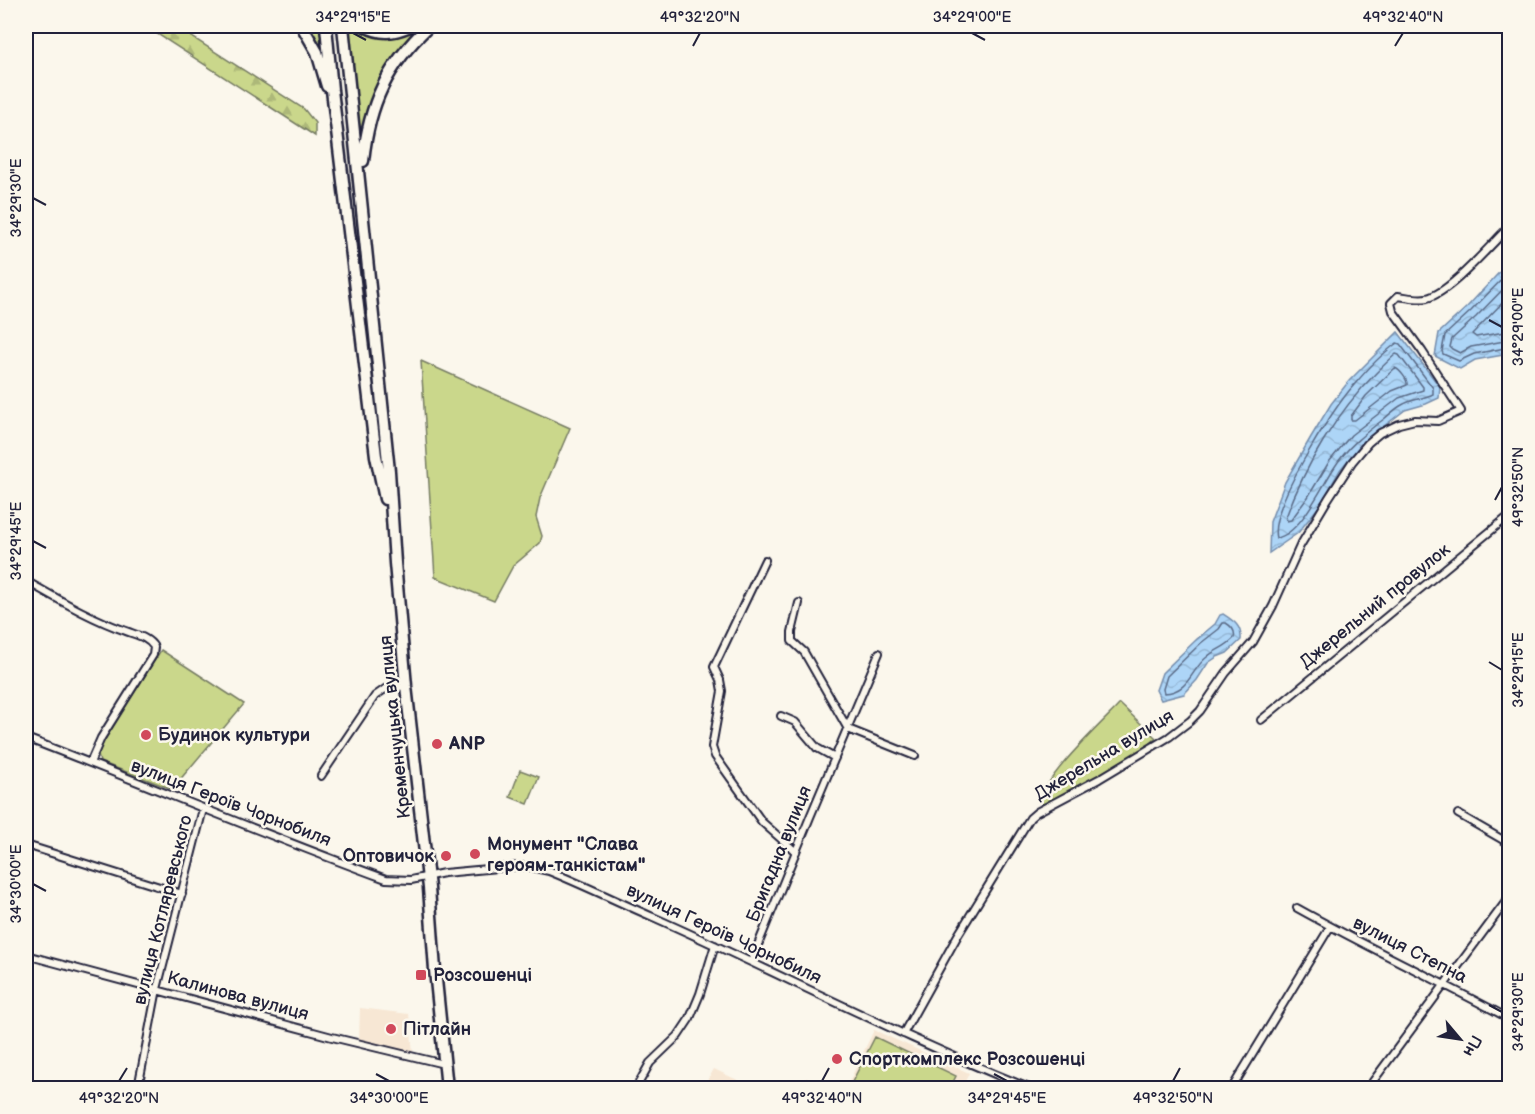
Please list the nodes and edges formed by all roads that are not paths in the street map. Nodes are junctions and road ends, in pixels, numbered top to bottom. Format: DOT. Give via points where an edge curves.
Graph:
graph roads {
  1 [pos="302,26"];
  2 [pos="326,26"];
  3 [pos="344,26"];
  4 [pos="365,26"];
  5 [pos="410,26"];
  6 [pos="429,26"];
  7 [pos="337,128"];
  8 [pos="360,182"];
  9 [pos="1509,226"];
  10 [pos="1509,515"];
  11 [pos="394,540"];
  12 [pos="765,560"];
  13 [pos="26,581"];
  14 [pos="799,603"];
  15 [pos="879,653"];
  16 [pos="406,686"];
  17 [pos="781,716"];
  18 [pos="1261,720"];
  19 [pos="848,729"];
  20 [pos="26,738"];
  21 [pos="915,756"];
  22 [pos="835,758"];
  23 [pos="90,763"];
  24 [pos="321,776"];
  25 [pos="203,809"];
  26 [pos="1458,814"];
  27 [pos="1509,844"];
  28 [pos="26,845"];
  29 [pos="796,852"];
  30 [pos="428,876"];
  31 [pos="182,894"];
  32 [pos="1509,896"];
  33 [pos="1297,908"];
  34 [pos="1330,927"];
  35 [pos="715,945"];
  36 [pos="26,955"];
  37 [pos="751,962"];
  38 [pos="1444,984"];
  39 [pos="157,989"];
  40 [pos="1509,1019"];
  41 [pos="903,1034"];
  42 [pos="444,1064"];
  43 [pos="26,1083"];
  44 [pos="45,1089"];
  45 [pos="138,1089"];
  46 [pos="447,1089"];
  47 [pos="636,1089"];
  48 [pos="1029,1089"];
  49 [pos="1232,1089"];
  50 [pos="1368,1089"];
  1 -- 7 [label="highway" via="316,52"];
  2 -- 7 [label="highway"];
  3 -- 8 [label="highway"];
  4 -- 5 [label="highway" via="375,31 397,32"];
  6 -- 8 [label="highway" via="409,45 376,98"];
  7 -- 11 [label="highway" via="376,456"];
  8 -- 11 [label="highway"];
  9 -- 41 [label="street, Джерельна вулиця" via="1448,286 1429,297 1398,296 1391,303 1461,411 1438,421 1399,424 1368,443 1300,546 1253,642 1200,711 1169,737 1030,818"];
  10 -- 18 [label="street, Джерельний провулок"];
  11 -- 16 [label="highway, Кременчуцька вулиця"];
  12 -- 29 [label="street" via="714,667 722,691 712,747 762,822"];
  13 -- 23 [label="street" via="103,623 148,640 154,647"];
  14 -- 19 [label="street" via="792,641 804,652"];
  15 -- 19 [label="street, Бригадна вулиця"];
  16 -- 24 [label="street" via="385,689 375,696"];
  16 -- 30 [label="highway, Кременчуцька вулиця"];
  17 -- 22 [label="street" via="795,722 817,748"];
  19 -- 21 [label="street"];
  19 -- 22 [label="street, Бригадна вулиця"];
  20 -- 23 [label="street, вулиця Героїв Чорнобиля"];
  22 -- 29 [label="street, Бригадна вулиця"];
  23 -- 25 [label="street, вулиця Героїв Чорнобиля"];
  25 -- 30 [label="street, вулиця Героїв Чорнобиля" via="386,879"];
  25 -- 31 [label="street, вулиця Котляревського"];
  26 -- 27 [label="street"];
  28 -- 31 [label="street"];
  29 -- 37 [label="street, Бригадна вулиця"];
  30 -- 35 [label="street, вулиця Героїв Чорнобиля" via="520,866 540,869"];
  30 -- 42 [label="highway, Кременчуцька вулиця"];
  31 -- 39 [label="street, вулиця Котляревського"];
  32 -- 38 [label="street"];
  33 -- 34 [label="street, вулиця Степна"];
  34 -- 38 [label="street, вулиця Степна"];
  34 -- 49 [label="street"];
  35 -- 37 [label="street, вулиця Героїв Чорнобиля"];
  35 -- 47 [label="street" via="690,1018 650,1064"];
  36 -- 39 [label="street, Калинова вулиця"];
  37 -- 41 [label="street, вулиця Героїв Чорнобиля"];
  38 -- 40 [label="street, вулиця Степна"];
  38 -- 50 [label="street"];
  39 -- 42 [label="street, Калинова вулиця"];
  39 -- 45 [label="street, вулиця Котляревського"];
  41 -- 48 [label="street, вулиця Героїв Чорнобиля"];
  42 -- 46 [label="highway, Кременчуцька вулиця"];
  43 -- 44 [label="street"];
}
